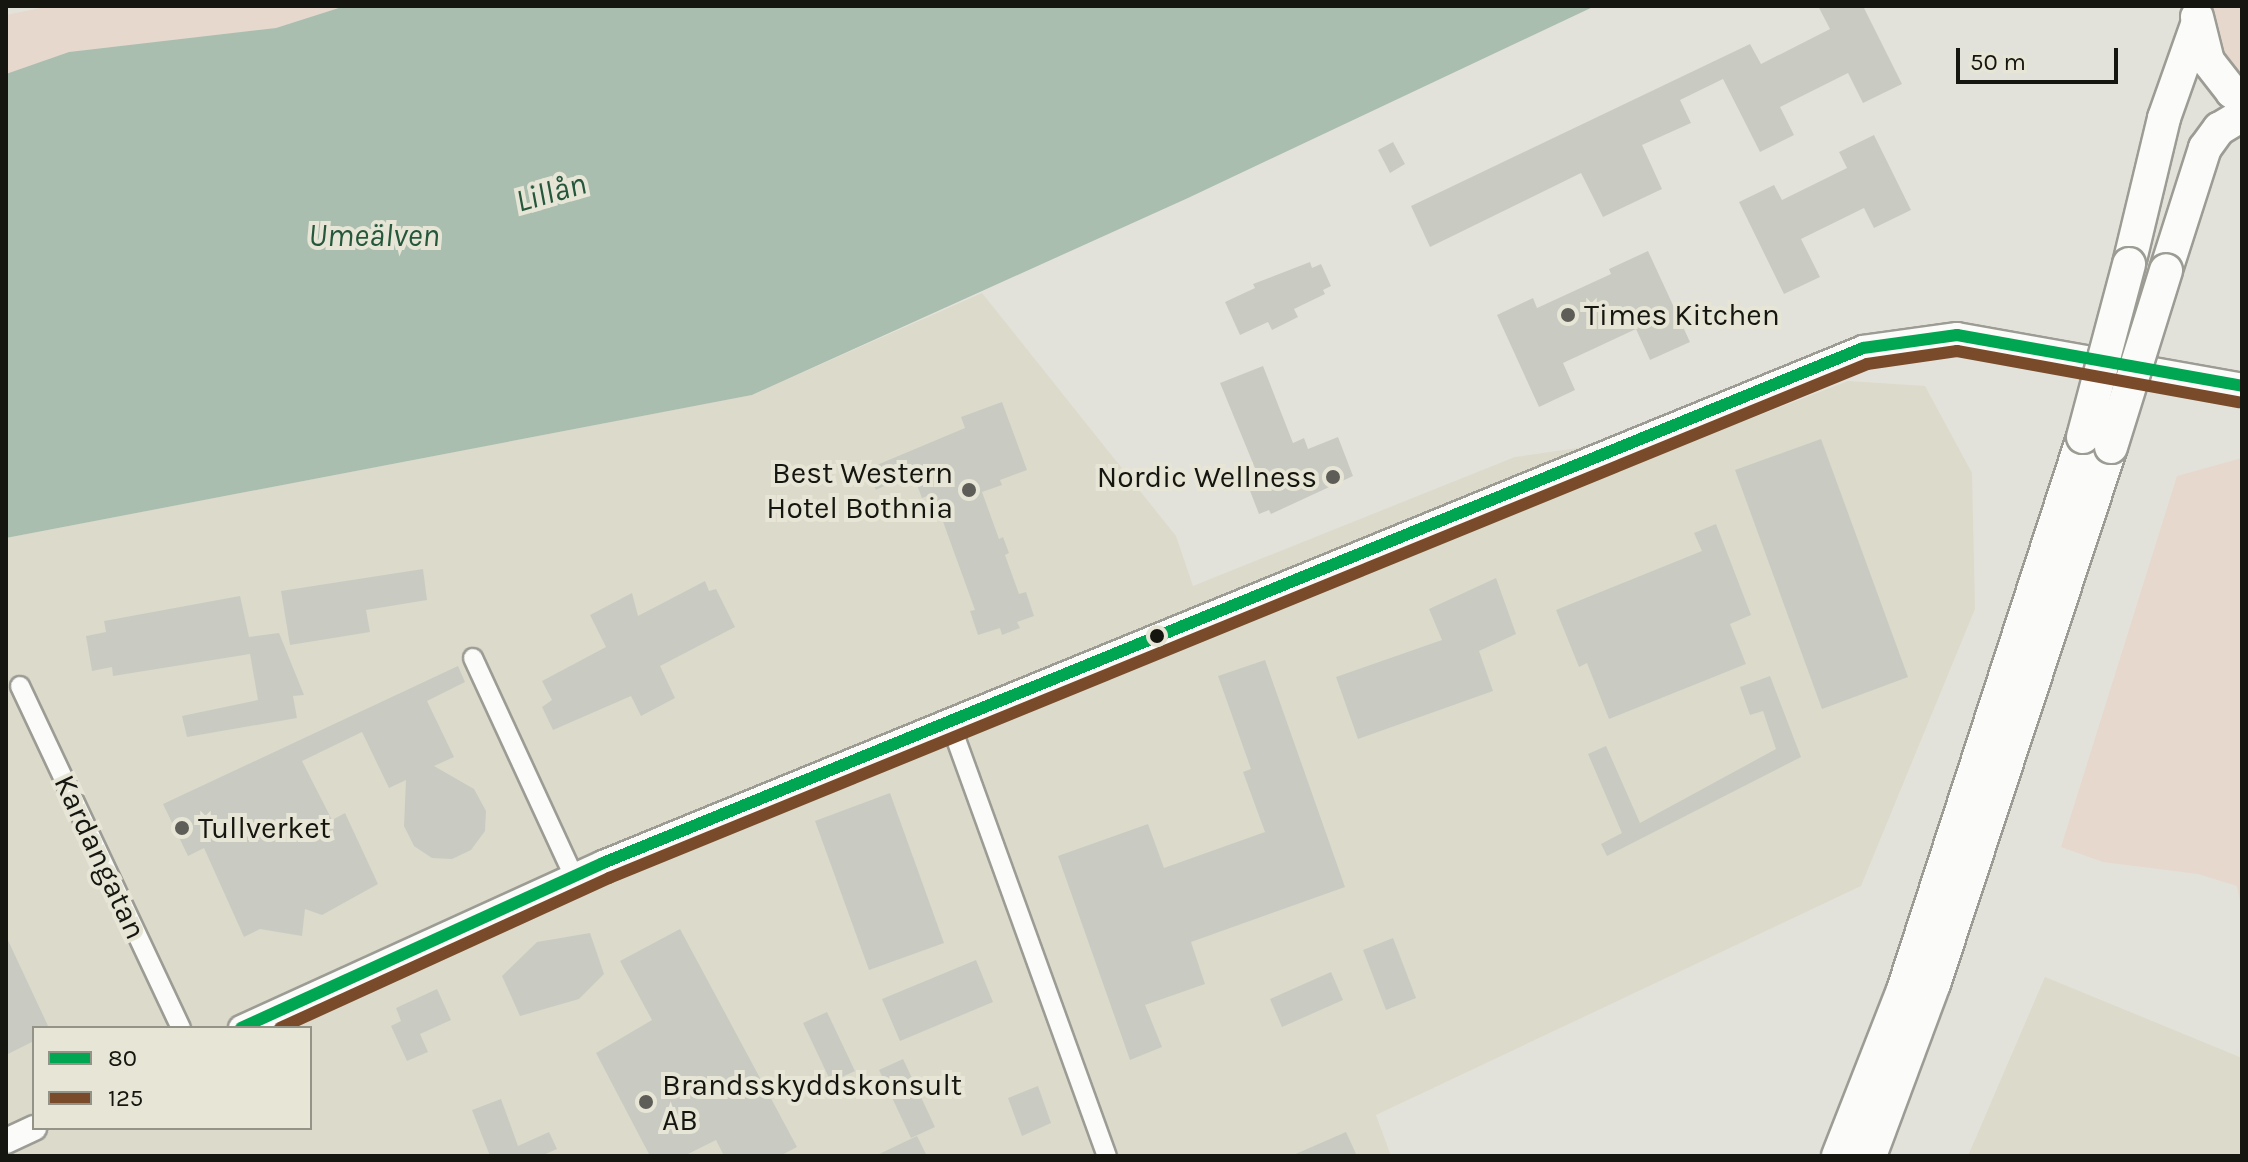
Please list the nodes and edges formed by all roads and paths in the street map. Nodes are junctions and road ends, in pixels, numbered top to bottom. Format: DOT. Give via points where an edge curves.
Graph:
graph roads {
  1 [pos="2197,15"];
  2 [pos="2242,99"];
  3 [pos="2242,115"];
  4 [pos="2242,386"];
  5 [pos="2097,442"];
  6 [pos="473,658"];
  7 [pos="20,686"];
  8 [pos="949,720"];
  9 [pos="574,877"];
  10 [pos="180,1026"];
  11 [pos="245,1026"];
  12 [pos="32,1129"];
  13 [pos="6,1141"];
  14 [pos="1107,1156"];
  15 [pos="1838,1156"];
  16 [pos="1870,1156"];
  1 -- 2 [label="highway" via="2203,49 2215,72"];
  1 -- 5 [label="highway, bridge" via="2164,118 2129,264"];
  3 -- 5 [label="highway, bridge" via="2219,129 2205,148 2166,270"];
  4 -- 8 [label="street" via="1957,335 1863,348"];
  5 -- 15 [label="highway" via="1903,990"];
  5 -- 16 [label="highway" via="1939,970"];
  6 -- 9 [label="street"];
  7 -- 10 [label="street, Kardangatan"];
  8 -- 9 [label="street"];
  8 -- 14 [label="street"];
  9 -- 11 [label="street"];
  12 -- 13 [label="street"];
}
